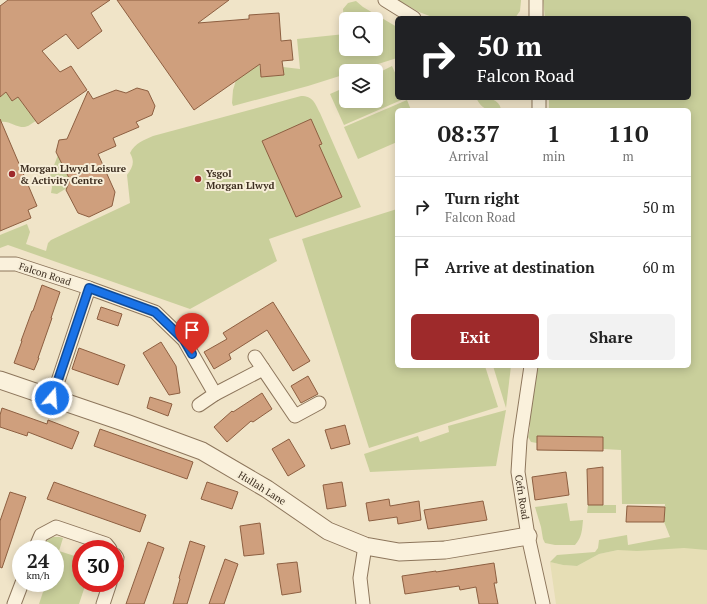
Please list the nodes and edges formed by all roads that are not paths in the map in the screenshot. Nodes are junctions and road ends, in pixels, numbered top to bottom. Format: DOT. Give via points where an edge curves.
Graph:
graph roads {
  1 [pos="385,0"];
  2 [pos="536,0"];
  3 [pos="411,16"];
  4 [pos="536,16"];
  5 [pos="0,264"];
  6 [pos="89,288"];
  7 [pos="255,357"];
  8 [pos="531,368"];
  9 [pos="263,369"];
  10 [pos="0,380"];
  11 [pos="215,394"];
  12 [pos="52,398"];
  13 [pos="319,403"];
  14 [pos="199,405"];
  15 [pos="528,536"];
  16 [pos="39,540"];
  17 [pos="94,540"];
  18 [pos="365,546"];
  19 [pos="19,592"];
  20 [pos="107,592"];
  21 [pos="14,604"];
  22 [pos="103,604"];
  23 [pos="363,604"];
  24 [pos="543,604"];
  1 -- 3 [label="street"];
  2 -- 4 [label="street"];
  5 -- 6 [label="street, Falcon Road" via="16,264"];
  6 -- 11 [label="street, Falcon Road" via="155,312 184,340"];
  6 -- 12 [label="street"];
  7 -- 9 [label="street"];
  8 -- 15 [label="street, Cefn Road" via="518,472"];
  9 -- 11 [label="street"];
  9 -- 13 [label="street" via="295,416"];
  10 -- 12 [label="street, Hullah Lane"];
  11 -- 14 [label="street"];
  12 -- 18 [label="street, Hullah Lane" via="202,451 267,489 328,531"];
  15 -- 18 [label="street, Hullah Lane" via="445,550 399,552"];
  15 -- 24 [label="street, Cefn Road"];
  16 -- 17 [label="street" via="41,535 56,527"];
  18 -- 23 [label="street" via="360,578"];
  19 -- 21 [label="street"];
  20 -- 22 [label="street"];
}
